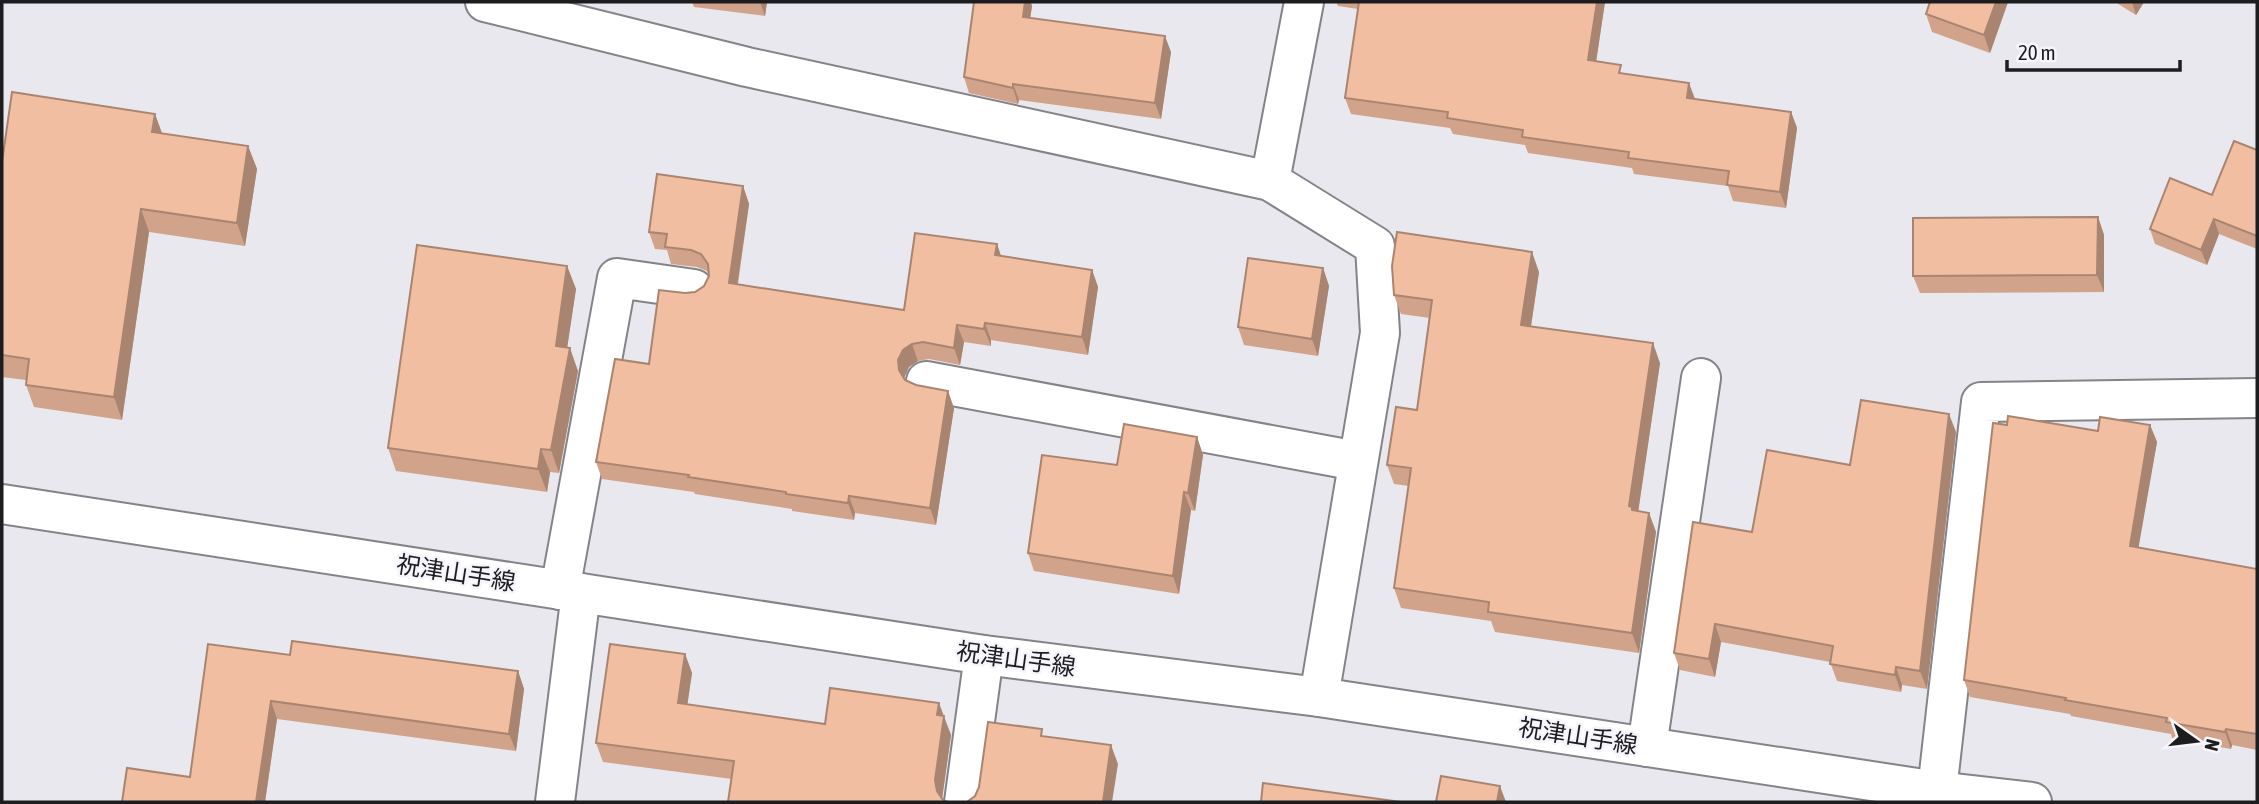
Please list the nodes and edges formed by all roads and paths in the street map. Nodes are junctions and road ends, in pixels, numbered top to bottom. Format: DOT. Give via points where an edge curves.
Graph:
graph roads {
  1 [pos="485,2"];
  2 [pos="1304,2"];
  3 [pos="1270,181"];
  4 [pos="694,289"];
  5 [pos="1700,379"];
  6 [pos="926,381"];
  7 [pos="2257,398"];
  8 [pos="1357,461"];
  9 [pos="2,504"];
  10 [pos="571,591"];
  11 [pos="984,655"];
  12 [pos="1318,697"];
  13 [pos="1647,747"];
  14 [pos="1937,791"];
  15 [pos="555,802"];
  16 [pos="964,802"];
  17 [pos="2032,802"];
  1 -- 3 [label="street" via="747,67"];
  2 -- 3 [label="street"];
  3 -- 8 [label="street" via="1375,246 1380,333"];
  4 -- 10 [label="street" via="617,278"];
  5 -- 13 [label="street"];
  6 -- 8 [label="street"];
  7 -- 14 [label="street" via="1981,402"];
  8 -- 12 [label="street"];
  9 -- 10 [label="street, 祝津山手線"];
  10 -- 11 [label="street, 祝津山手線"];
  10 -- 15 [label="street"];
  11 -- 12 [label="street, 祝津山手線"];
  11 -- 16 [label="street"];
  12 -- 13 [label="street, 祝津山手線"];
  13 -- 14 [label="street, 祝津山手線"];
  14 -- 17 [label="street, 祝津山手線"];
}
